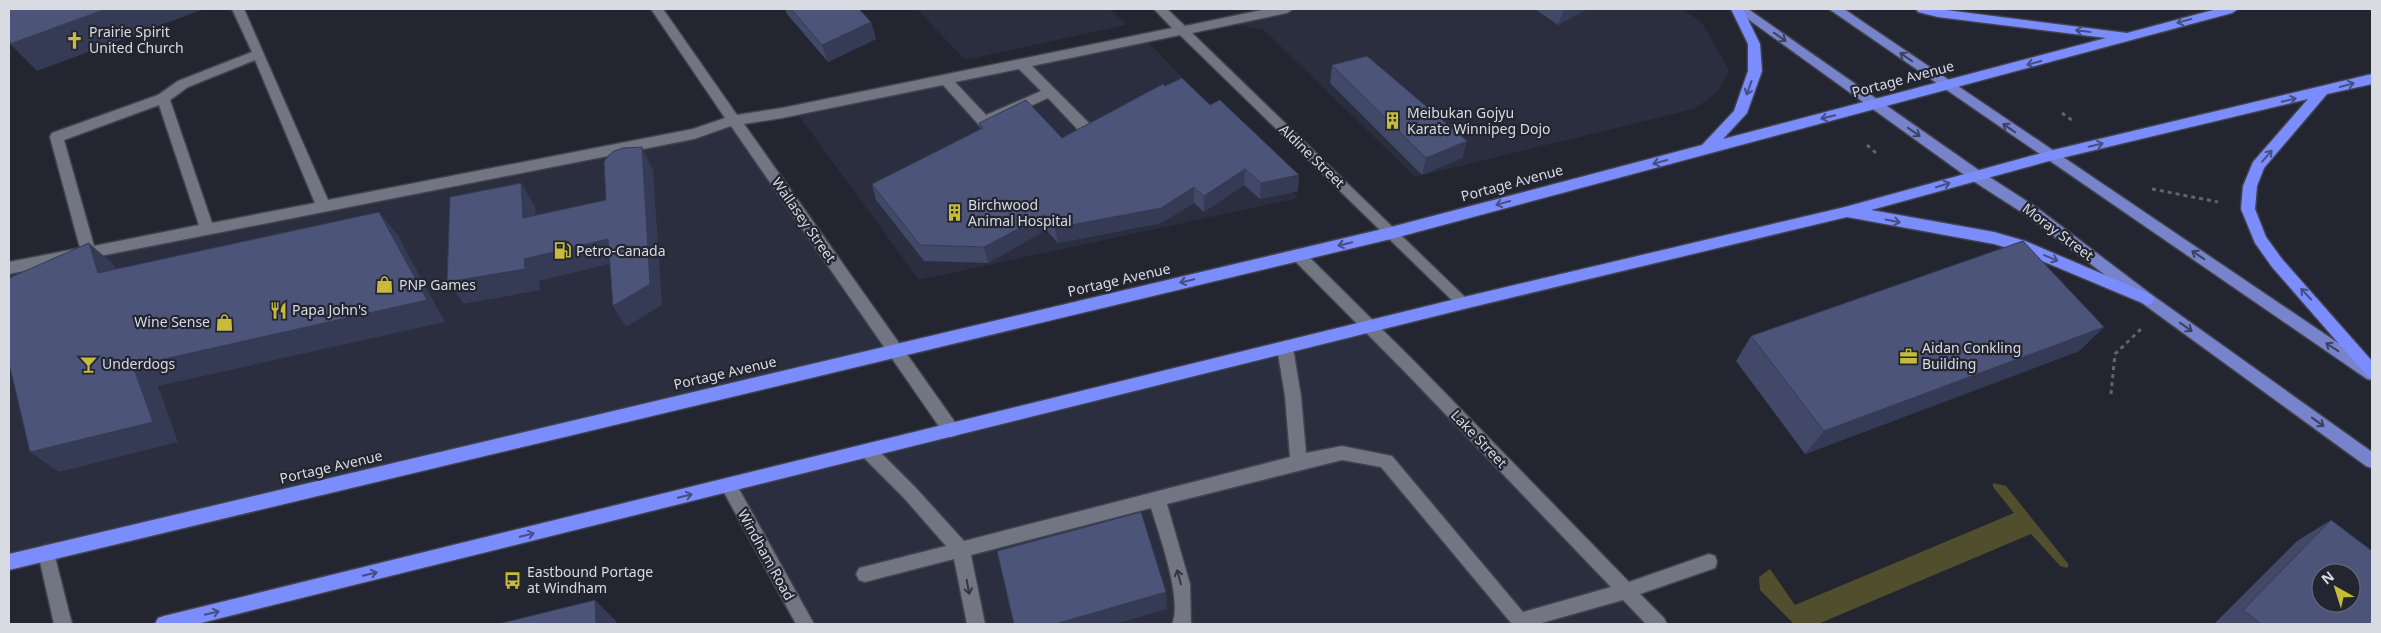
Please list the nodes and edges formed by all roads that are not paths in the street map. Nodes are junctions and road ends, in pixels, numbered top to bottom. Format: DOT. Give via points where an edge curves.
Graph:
graph roads {
  1 [pos="238,9"];
  2 [pos="657,9"];
  3 [pos="1160,9"];
  4 [pos="1287,9"];
  5 [pos="1739,9"];
  6 [pos="1835,9"];
  7 [pos="1922,9"];
  8 [pos="2232,9"];
  9 [pos="1181,30"];
  10 [pos="2132,37"];
  11 [pos="258,54"];
  12 [pos="1022,64"];
  13 [pos="2372,79"];
  14 [pos="946,80"];
  15 [pos="1946,85"];
  16 [pos="1050,92"];
  17 [pos="2322,92"];
  18 [pos="163,98"];
  19 [pos="1875,104"];
  20 [pos="734,120"];
  21 [pos="1087,130"];
  22 [pos="1707,148"];
  23 [pos="2049,156"];
  24 [pos="1975,175"];
  25 [pos="323,206"];
  26 [pos="1845,212"];
  27 [pos="207,229"];
  28 [pos="1391,233"];
  29 [pos="89,253"];
  30 [pos="1298,255"];
  31 [pos="9,268"];
  32 [pos="2147,299"];
  33 [pos="1464,303"];
  34 [pos="1370,327"];
  35 [pos="1285,348"];
  36 [pos="894,351"];
  37 [pos="2372,373"];
  38 [pos="951,430"];
  39 [pos="868,451"];
  40 [pos="1298,462"];
  41 [pos="2372,462"];
  42 [pos="728,485"];
  43 [pos="1157,498"];
  44 [pos="961,550"];
  45 [pos="46,553"];
  46 [pos="9,562"];
  47 [pos="1709,562"];
  48 [pos="865,574"];
  49 [pos="1625,590"];
  50 [pos="1514,623"];
  51 [pos="63,624"];
  52 [pos="164,624"];
  53 [pos="805,624"];
  54 [pos="976,624"];
  55 [pos="1181,624"];
  56 [pos="1658,624"];
  1 -- 11 [label="street"];
  2 -- 20 [label="street, Wallasey Street"];
  3 -- 9 [label="street, Aldine Street"];
  4 -- 9 [label="street"];
  5 -- 19 [label="main road, Moray Street, one-way"];
  5 -- 22 [label="highway, one-way" via="1754,44 1755,71 1740,113"];
  15 -- 6 [label="main road, one-way"];
  10 -- 7 [label="highway, one-way"];
  8 -- 10 [label="highway, Portage Avenue, one-way"];
  9 -- 12 [label="street"];
  9 -- 28 [label="street, Aldine Street"];
  10 -- 15 [label="highway, Portage Avenue, one-way"];
  11 -- 18 [label="street" via="183,84"];
  11 -- 25 [label="street"];
  12 -- 14 [label="street"];
  12 -- 16 [label="street"];
  17 -- 13 [label="highway, one-way"];
  14 -- 16 [label="street" via="984,122"];
  14 -- 20 [label="street"];
  15 -- 19 [label="highway, Portage Avenue"];
  23 -- 15 [label="main road, one-way"];
  16 -- 21 [label="street"];
  23 -- 17 [label="highway, one-way"];
  37 -- 17 [label="highway, one-way" via="2277,263 2260,239 2248,209 2250,186 2258,166"];
  18 -- 27 [label="street"];
  18 -- 29 [label="street" via="57,137"];
  19 -- 22 [label="highway, Portage Avenue, one-way"];
  19 -- 24 [label="main road, Moray Street, one-way"];
  20 -- 25 [label="street" via="694,134"];
  20 -- 36 [label="street, Wallasey Street"];
  22 -- 28 [label="highway, Portage Avenue, one-way"];
  23 -- 24 [label="highway"];
  37 -- 23 [label="main road, one-way"];
  26 -- 24 [label="highway, one-way"];
  24 -- 32 [label="main road, Moray Street" via="2030,211"];
  25 -- 27 [label="street"];
  26 -- 32 [label="highway, one-way" via="1994,238 2025,247"];
  26 -- 33 [label="highway"];
  27 -- 29 [label="street"];
  28 -- 30 [label="highway, Portage Avenue, one-way"];
  28 -- 33 [label="street, Aldine Street"];
  29 -- 31 [label="street"];
  30 -- 34 [label="street, Lake Street"];
  30 -- 36 [label="highway, Portage Avenue, one-way"];
  32 -- 41 [label="main road, Moray Street, one-way"];
  33 -- 34 [label="highway"];
  34 -- 35 [label="highway"];
  34 -- 49 [label="street, Lake Street"];
  35 -- 38 [label="highway"];
  35 -- 40 [label="street" via="1293,396"];
  36 -- 38 [label="street, Wallasey Street"];
  36 -- 45 [label="highway, Portage Avenue"];
  38 -- 39 [label="highway"];
  39 -- 42 [label="highway"];
  39 -- 44 [label="street"];
  40 -- 43 [label="street"];
  40 -- 50 [label="street" via="1342,453 1386,461"];
  52 -- 42 [label="highway, one-way"];
  42 -- 53 [label="street, Windham Road"];
  43 -- 44 [label="street"];
  55 -- 43 [label="street, one-way" via="1184,621 1181,584"];
  44 -- 48 [label="street"];
  44 -- 54 [label="street, one-way"];
  45 -- 46 [label="highway, Portage Avenue"];
  45 -- 51 [label="street"];
  47 -- 49 [label="street"];
  49 -- 50 [label="street"];
  49 -- 56 [label="street, Lake Street"];
}
